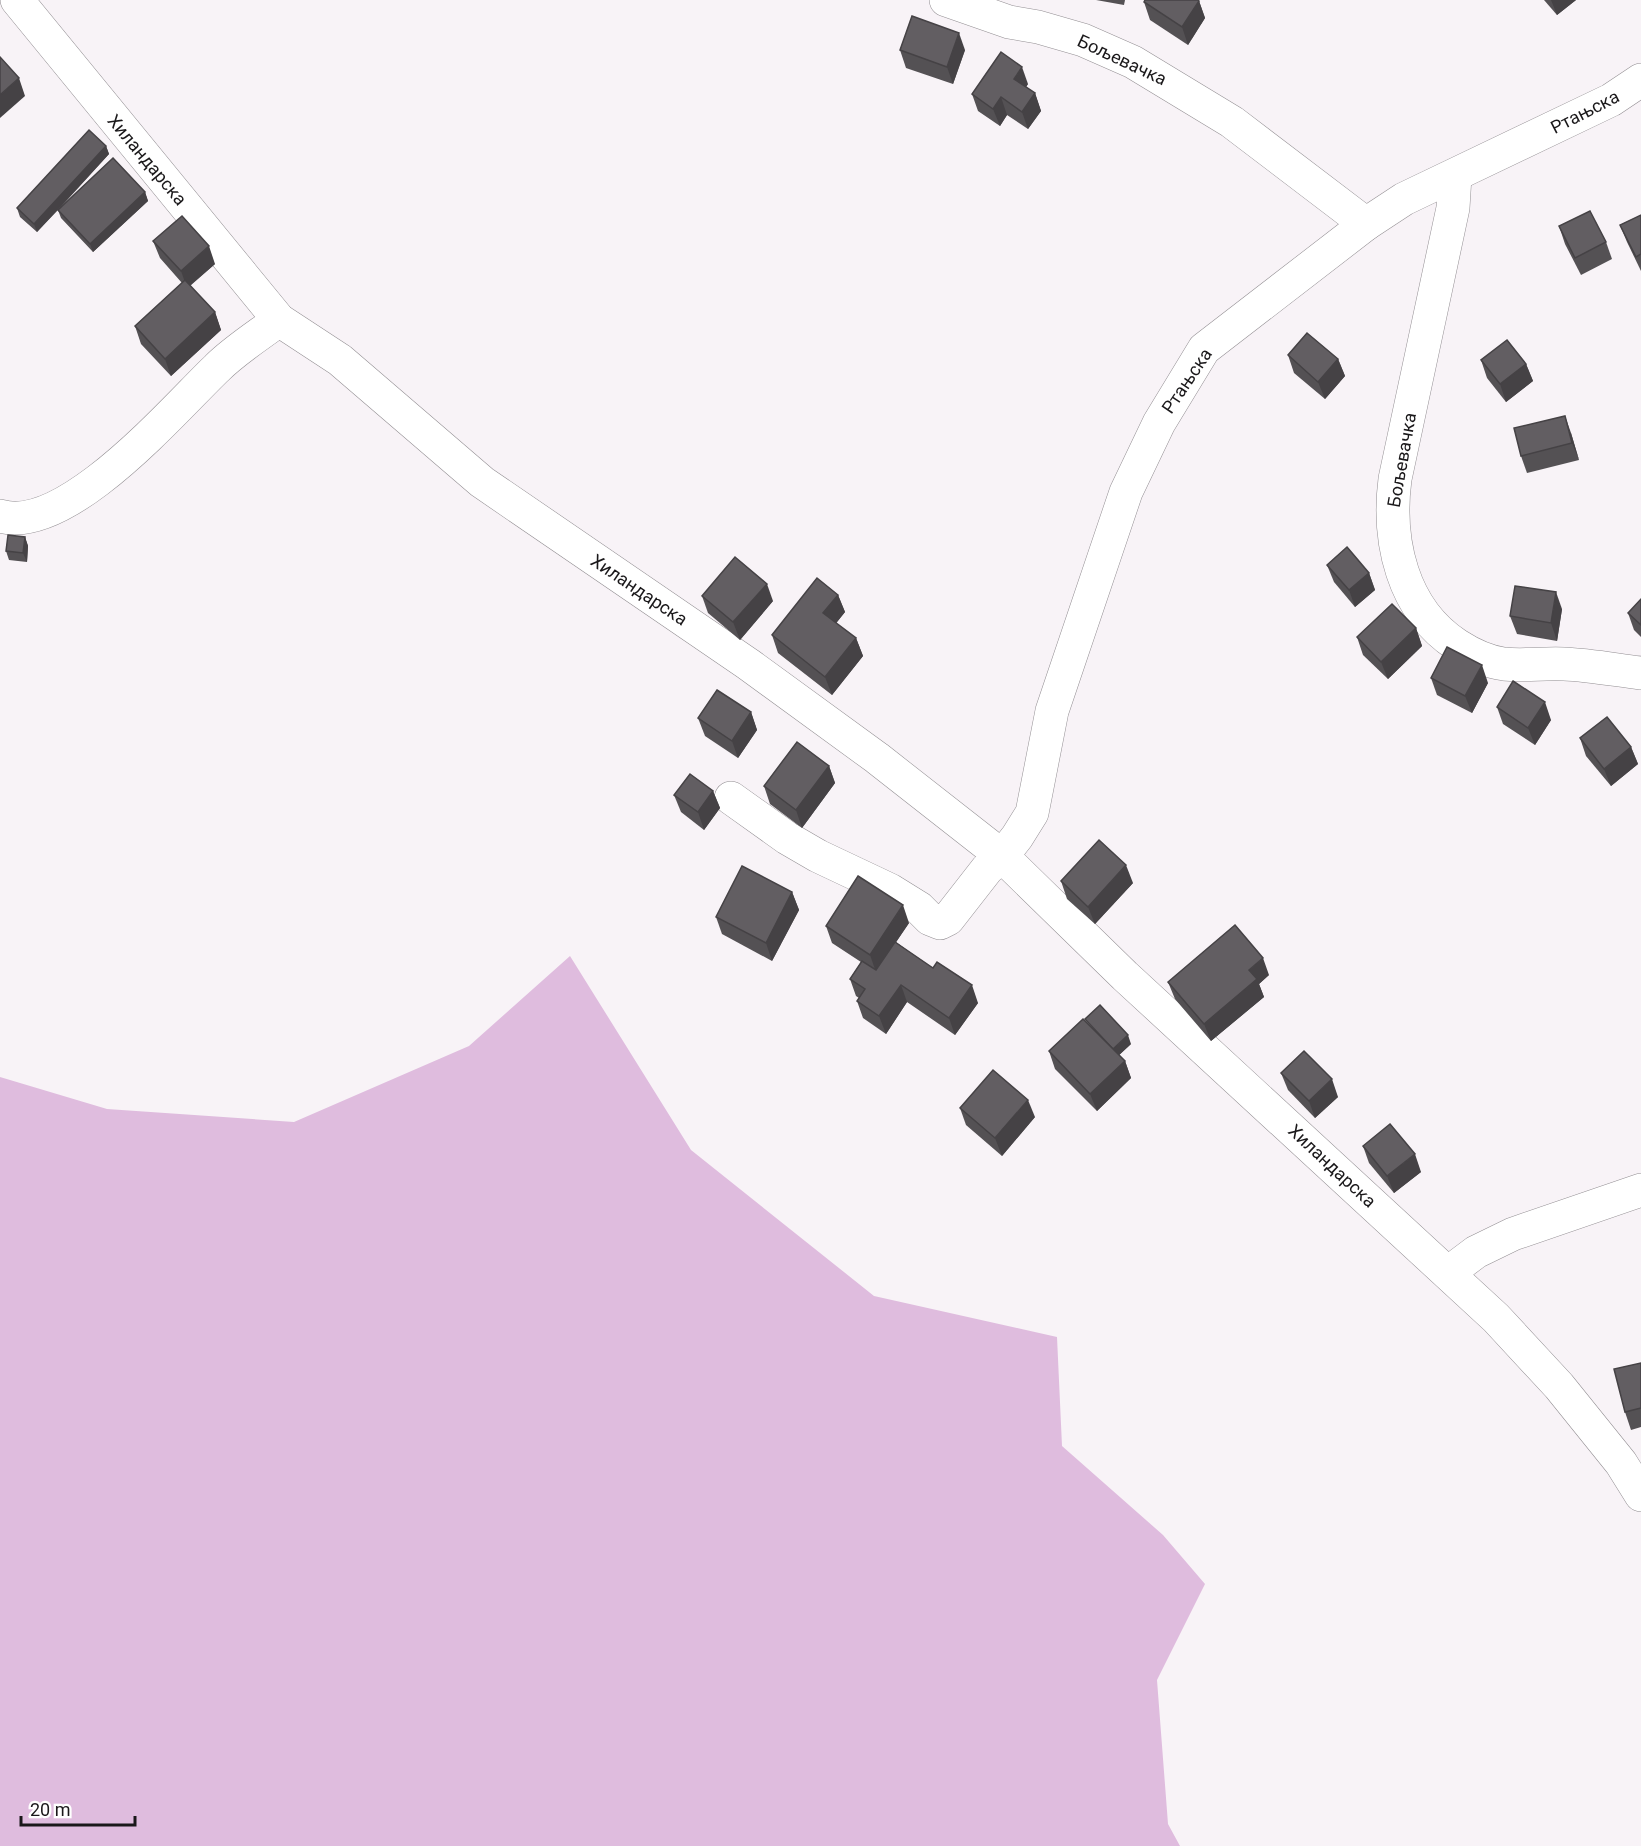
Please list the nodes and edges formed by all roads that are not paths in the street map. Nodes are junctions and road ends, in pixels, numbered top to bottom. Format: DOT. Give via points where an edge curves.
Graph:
graph roads {
  1 [pos="16,0"];
  2 [pos="946,0"];
  3 [pos="1641,80"];
  4 [pos="1455,176"];
  5 [pos="1366,224"];
  6 [pos="279,320"];
  7 [pos="0,516"];
  8 [pos="1641,673"];
  9 [pos="731,798"];
  10 [pos="1002,856"];
  11 [pos="1641,1190"];
  12 [pos="1448,1273"];
  13 [pos="1641,1495"];
  1 -- 6 [label="street, Хиландарска"];
  2 -- 5 [label="street, Бољевачка" via="1009,22 1083,40 1133,62 1232,122"];
  3 -- 4 [label="street, Ртањска" via="1611,100"];
  4 -- 5 [label="street, Ртањска" via="1404,199"];
  4 -- 8 [label="street, Бољевачка" via="1453,208 1392,503 1392,528 1405,583 1429,621 1444,636 1480,657 1503,664 1566,664"];
  5 -- 10 [label="street, Ртањска" via="1204,349 1159,423 1126,492 1059,688 1032,813"];
  6 -- 7 [label="street" via="219,365 127,457 93,483 58,507 12,519"];
  6 -- 10 [label="street, Хиландарска" via="340,360 482,482 748,664"];
  9 -- 10 [label="street" via="787,838 890,890 940,923 948,919"];
  10 -- 12 [label="street, Хиландарска" via="1125,976"];
  11 -- 12 [label="street" via="1513,1234 1476,1252"];
  12 -- 13 [label="street, Хиландарска" via="1559,1386 1621,1463"];
}
